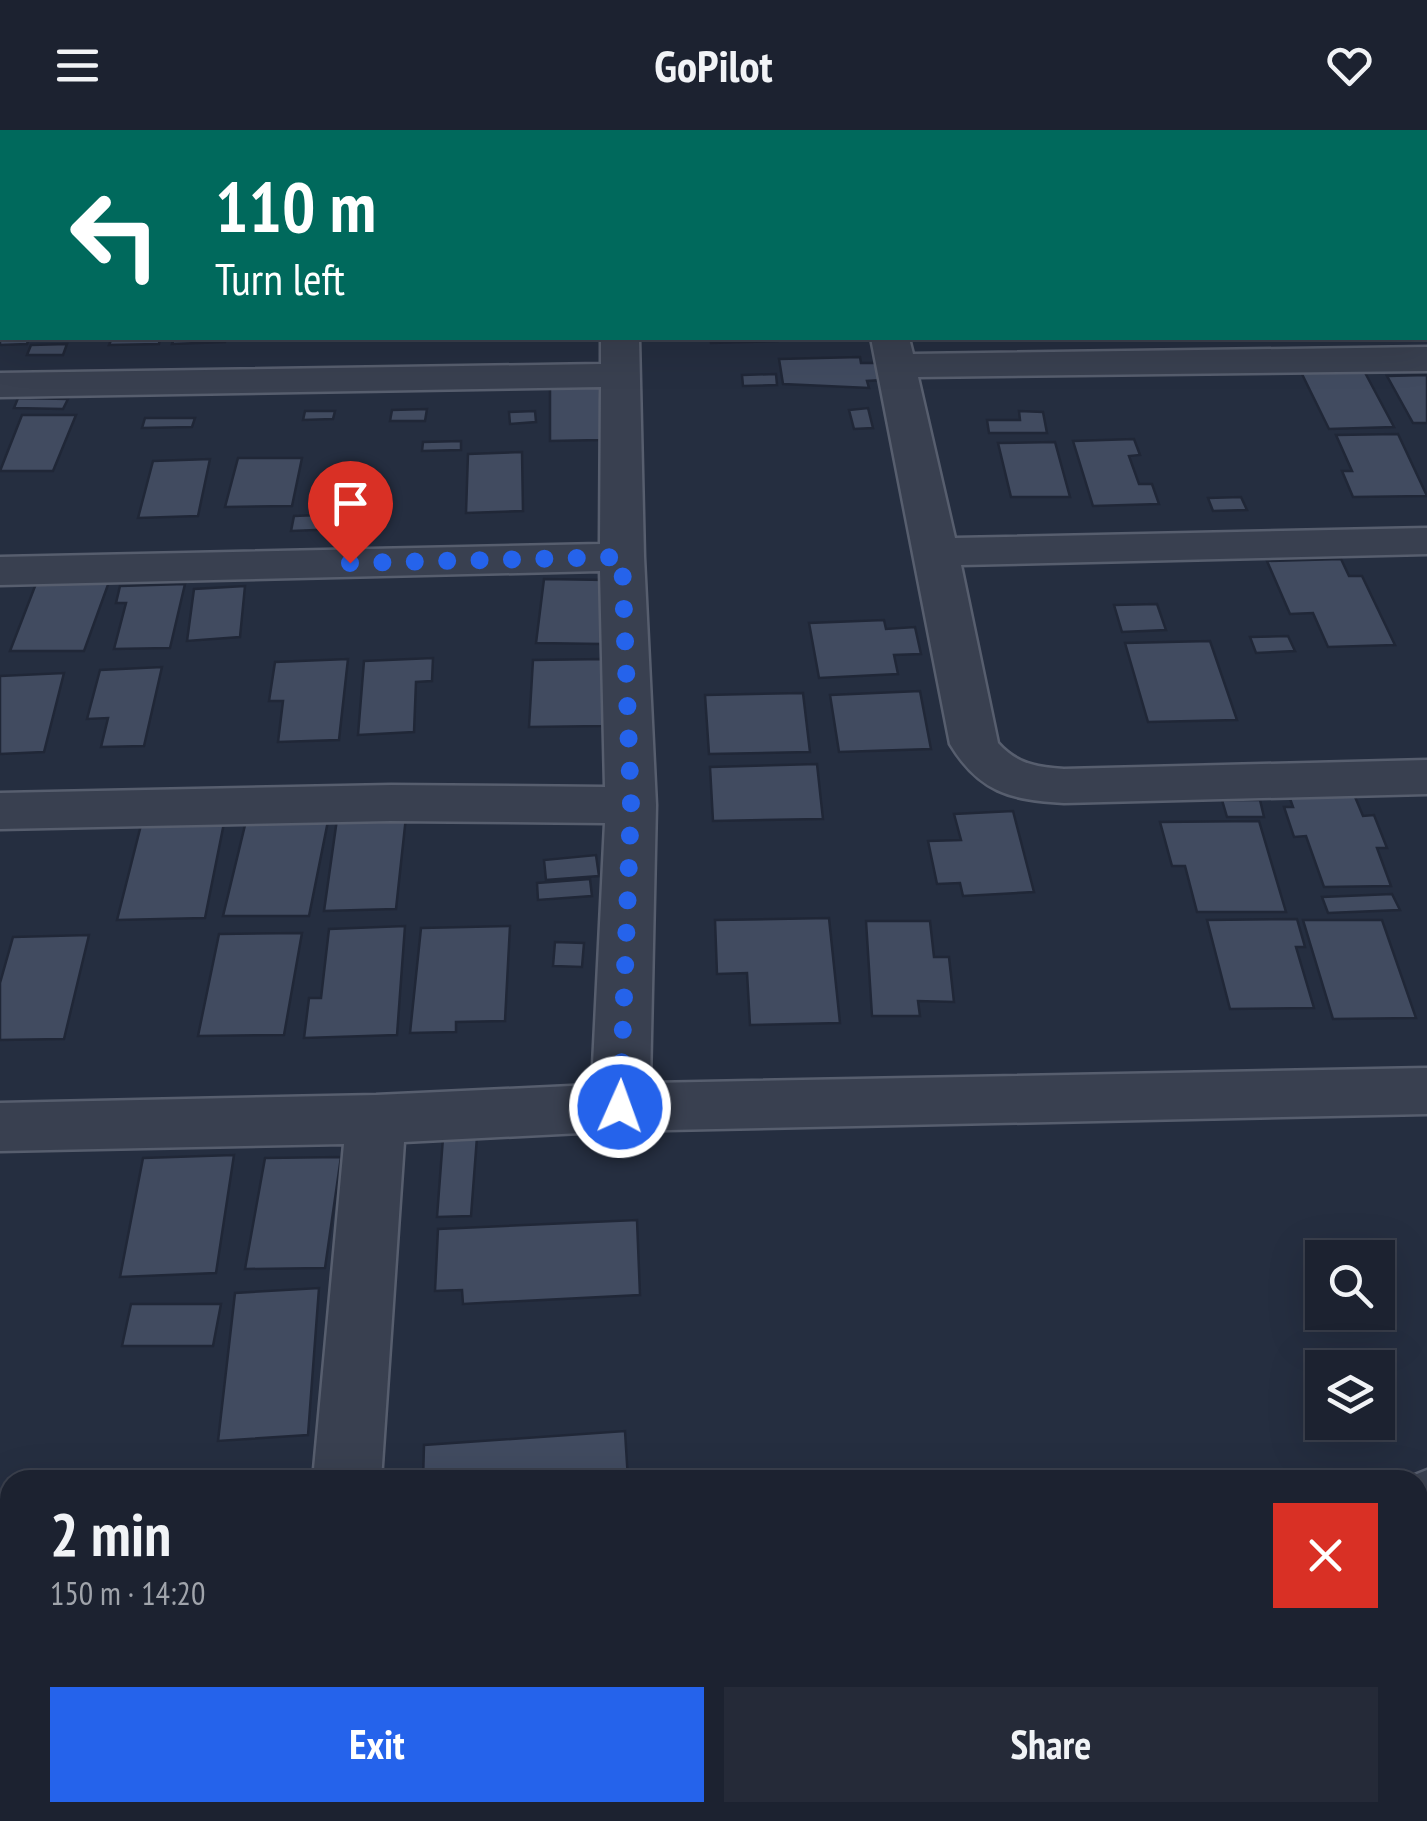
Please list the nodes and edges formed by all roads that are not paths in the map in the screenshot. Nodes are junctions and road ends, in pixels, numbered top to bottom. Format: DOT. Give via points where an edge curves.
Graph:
graph roads {
  1 [pos="893,352"];
  2 [pos="620,356"];
  3 [pos="1427,359"];
  4 [pos="0,384"];
  5 [pos="1427,541"];
  6 [pos="936,552"];
  7 [pos="622,557"];
  8 [pos="0,570"];
  9 [pos="1427,776"];
  10 [pos="631,805"];
  11 [pos="0,811"];
  12 [pos="1427,1092"];
  13 [pos="620,1107"];
  14 [pos="376,1118"];
  15 [pos="0,1127"];
  16 [pos="348,1470"];
  1 -- 3 [label="street"];
  1 -- 6 [label="street"];
  2 -- 4 [label="street"];
  2 -- 7 [label="street"];
  5 -- 6 [label="street"];
  6 -- 9 [label="street" via="974,744 983,760 1016,781 1064,786"];
  7 -- 8 [label="street"];
  7 -- 10 [label="street"];
  10 -- 11 [label="street"];
  10 -- 13 [label="street"];
  12 -- 13 [label="street"];
  13 -- 14 [label="street"];
  14 -- 15 [label="street"];
  14 -- 16 [label="street"];
}
